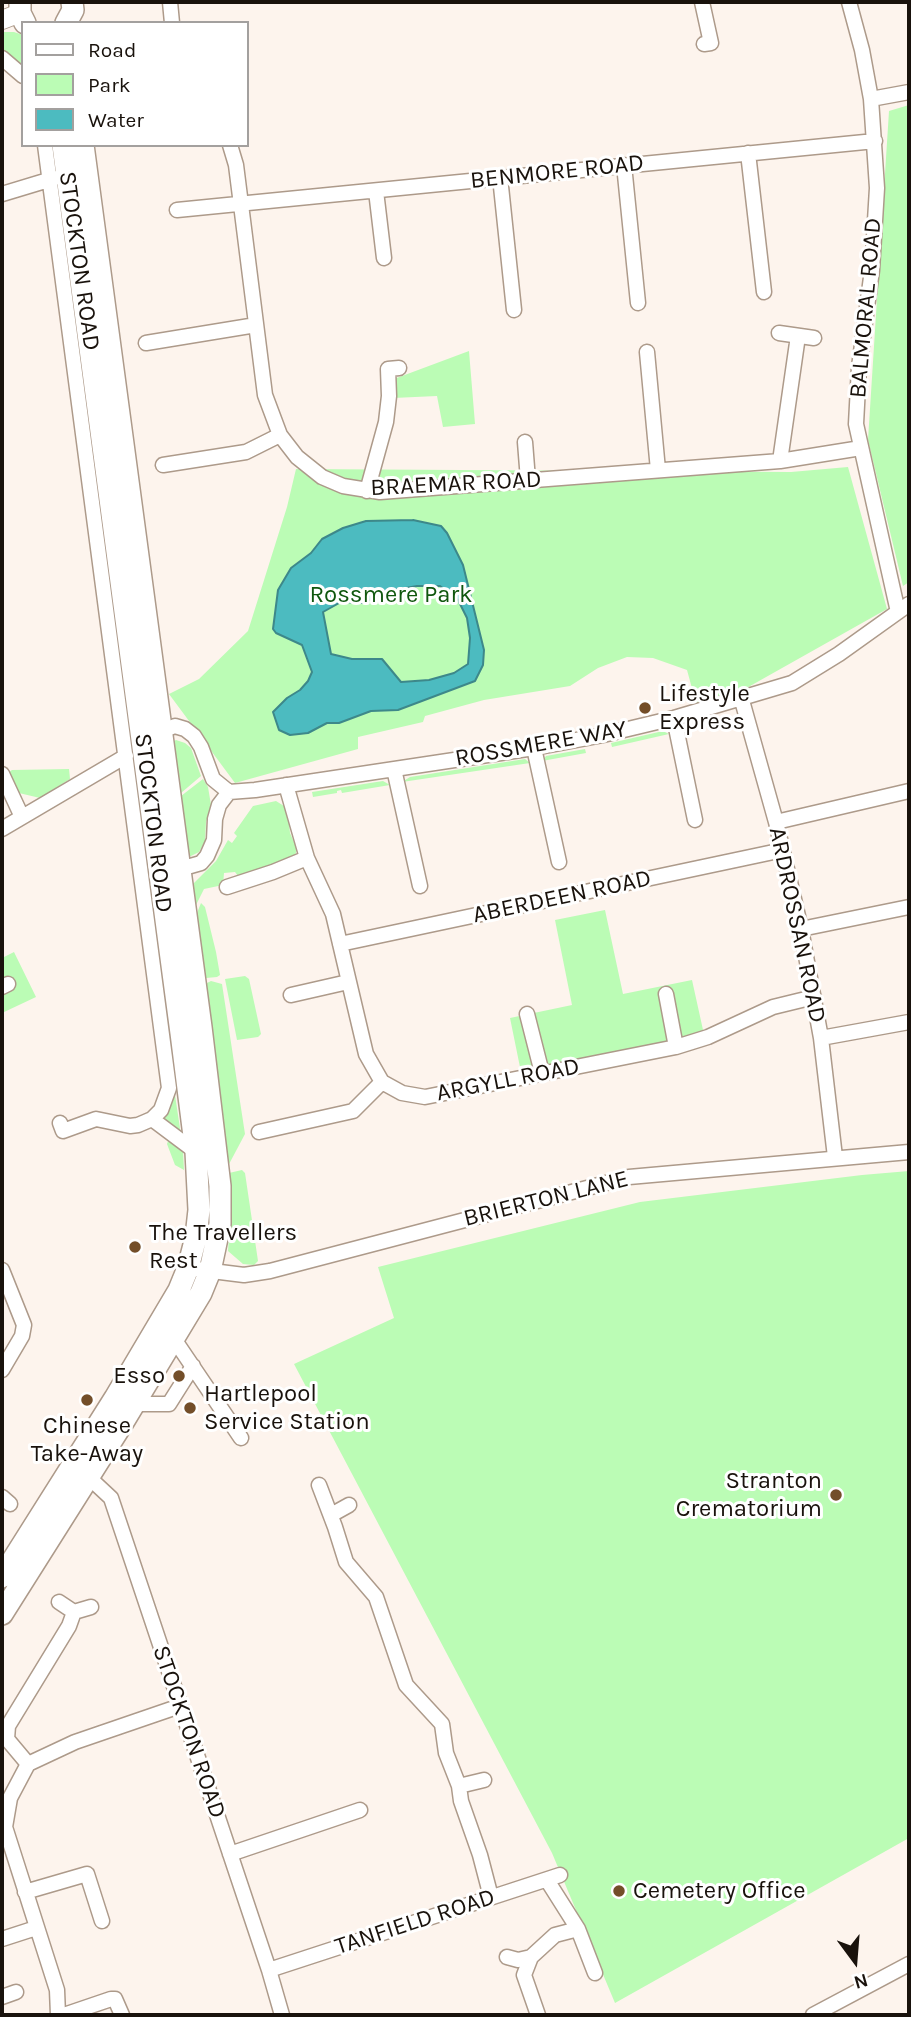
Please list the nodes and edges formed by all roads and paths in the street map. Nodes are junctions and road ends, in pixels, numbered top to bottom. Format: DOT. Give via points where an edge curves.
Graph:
graph roads {
  1 [pos="170,2"];
  2 [pos="702,2"];
  3 [pos="849,2"];
  4 [pos="173,21"];
  5 [pos="704,44"];
  6 [pos="2,58"];
  7 [pos="21,74"];
  8 [pos="909,92"];
  9 [pos="871,99"];
  10 [pos="875,141"];
  11 [pos="45,147"];
  12 [pos="63,147"];
  13 [pos="83,147"];
  14 [pos="231,147"];
  15 [pos="748,153"];
  16 [pos="624,165"];
  17 [pos="58,177"];
  18 [pos="500,177"];
  19 [pos="376,191"];
  20 [pos="2,194"];
  21 [pos="240,203"];
  22 [pos="177,210"];
  23 [pos="384,258"];
  24 [pos="764,292"];
  25 [pos="638,303"];
  26 [pos="514,310"];
  27 [pos="256,326"];
  28 [pos="779,333"];
  29 [pos="798,336"];
  30 [pos="814,338"];
  31 [pos="146,343"];
  32 [pos="647,352"];
  33 [pos="388,369"];
  34 [pos="280,435"];
  35 [pos="525,442"];
  36 [pos="860,448"];
  37 [pos="780,461"];
  38 [pos="163,465"];
  39 [pos="658,470"];
  40 [pos="528,480"];
  41 [pos="367,491"];
  42 [pos="904,608"];
  43 [pos="127,696"];
  44 [pos="741,697"];
  45 [pos="674,718"];
  46 [pos="161,730"];
  47 [pos="142,740"];
  48 [pos="534,748"];
  49 [pos="126,756"];
  50 [pos="394,769"];
  51 [pos="2,774"];
  52 [pos="286,785"];
  53 [pos="909,791"];
  54 [pos="229,792"];
  55 [pos="22,817"];
  56 [pos="695,820"];
  57 [pos="776,822"];
  58 [pos="2,830"];
  59 [pos="783,850"];
  60 [pos="307,858"];
  61 [pos="158,860"];
  62 [pos="559,862"];
  63 [pos="180,866"];
  64 [pos="420,886"];
  65 [pos="227,887"];
  66 [pos="909,907"];
  67 [pos="801,929"];
  68 [pos="340,944"];
  69 [pos="348,982"];
  70 [pos="666,994"];
  71 [pos="291,995"];
  72 [pos="814,997"];
  73 [pos="527,1014"];
  74 [pos="909,1021"];
  75 [pos="182,1032"];
  76 [pos="821,1038"];
  77 [pos="676,1047"];
  78 [pos="542,1073"];
  79 [pos="382,1082"];
  80 [pos="152,1119"];
  81 [pos="60,1124"];
  82 [pos="259,1132"];
  83 [pos="196,1152"];
  84 [pos="909,1152"];
  85 [pos="835,1157"];
  86 [pos="188,1268"];
  87 [pos="2,1269"];
  88 [pos="210,1272"];
  89 [pos="178,1333"];
  90 [pos="193,1366"];
  91 [pos="2,1370"];
  92 [pos="134,1404"];
  93 [pos="241,1438"];
  94 [pos="77,1475"];
  95 [pos="319,1485"];
  96 [pos="349,1505"];
  97 [pos="331,1515"];
  98 [pos="2,1577"];
  99 [pos="59,1602"];
  100 [pos="91,1607"];
  101 [pos="74,1612"];
  102 [pos="2,1614"];
  103 [pos="180,1706"];
  104 [pos="28,1764"];
  105 [pos="484,1780"];
  106 [pos="459,1786"];
  107 [pos="360,1810"];
  108 [pos="230,1854"];
  109 [pos="25,1892"];
  110 [pos="491,1898"];
  111 [pos="102,1921"];
  112 [pos="36,1928"];
  113 [pos="578,1928"];
  114 [pos="2,1940"];
  115 [pos="507,1957"];
  116 [pos="531,1957"];
  117 [pos="909,1964"];
  118 [pos="269,1970"];
  119 [pos="595,1973"];
  120 [pos="16,1992"];
  121 [pos="2,1997"];
  122 [pos="58,2015"];
  123 [pos="64,2015"];
  124 [pos="122,2015"];
  125 [pos="282,2015"];
  126 [pos="538,2015"];
  127 [pos="813,2015"];
  1 -- 4 [label="street"];
  2 -- 5 [label="street" via="711,43"];
  3 -- 9 [label="street, BALMORAL ROAD"];
  6 -- 7 [label="street"];
  8 -- 9 [label="street"];
  9 -- 10 [label="street, BALMORAL ROAD"];
  10 -- 15 [label="street, BENMORE ROAD"];
  10 -- 36 [label="street, BALMORAL ROAD" via="872,270 856,413"];
  11 -- 17 [label="street, STOCKTON ROAD"];
  12 -- 17 [label="highway, STOCKTON ROAD"];
  13 -- 46 [label="highway, STOCKTON ROAD"];
  14 -- 21 [label="street, BRAEMAR ROAD"];
  15 -- 16 [label="street, BENMORE ROAD"];
  15 -- 24 [label="street"];
  16 -- 18 [label="street, BENMORE ROAD"];
  16 -- 25 [label="street"];
  17 -- 20 [label="street"];
  17 -- 43 [label="highway, STOCKTON ROAD"];
  18 -- 19 [label="street, BENMORE ROAD"];
  18 -- 26 [label="street"];
  19 -- 21 [label="street, BENMORE ROAD"];
  19 -- 23 [label="street"];
  21 -- 22 [label="street, BENMORE ROAD"];
  21 -- 27 [label="street, BRAEMAR ROAD"];
  27 -- 31 [label="street"];
  27 -- 34 [label="street, BRAEMAR ROAD" via="265,395"];
  28 -- 29 [label="street"];
  29 -- 30 [label="street"];
  29 -- 37 [label="street"];
  32 -- 39 [label="street"];
  33 -- 41 [label="street" via="386,422"];
  34 -- 38 [label="street" via="246,452"];
  34 -- 41 [label="street, BRAEMAR ROAD" via="297,457 323,477"];
  35 -- 40 [label="street"];
  36 -- 37 [label="street, BRAEMAR ROAD"];
  36 -- 42 [label="street, BALMORAL ROAD"];
  37 -- 39 [label="street, BRAEMAR ROAD"];
  39 -- 40 [label="street, BRAEMAR ROAD"];
  40 -- 41 [label="street, BRAEMAR ROAD"];
  42 -- 44 [label="street, ROSSMERE WAY" via="792,683"];
  43 -- 47 [label="highway, STOCKTON ROAD"];
  43 -- 49 [label="street, STOCKTON ROAD"];
  44 -- 45 [label="street, ROSSMERE WAY"];
  44 -- 57 [label="street, ARDROSSAN ROAD"];
  45 -- 48 [label="street, ROSSMERE WAY"];
  45 -- 56 [label="street"];
  46 -- 47 [label="street"];
  46 -- 54 [label="street" via="175,726 195,737 213,779"];
  46 -- 63 [label="highway, STOCKTON ROAD"];
  47 -- 61 [label="highway, STOCKTON ROAD"];
  48 -- 50 [label="street, ROSSMERE WAY"];
  48 -- 62 [label="street"];
  49 -- 55 [label="street"];
  49 -- 75 [label="street, STOCKTON ROAD"];
  50 -- 52 [label="street, ROSSMERE WAY"];
  50 -- 64 [label="street"];
  51 -- 55 [label="street"];
  52 -- 54 [label="street, ROSSMERE WAY"];
  52 -- 60 [label="street"];
  53 -- 57 [label="street"];
  54 -- 63 [label="street" via="219,805 211,851 201,863"];
  55 -- 58 [label="street"];
  57 -- 59 [label="street, ARDROSSAN ROAD"];
  59 -- 67 [label="street, ARDROSSAN ROAD"];
  59 -- 68 [label="street, ABERDEEN ROAD"];
  60 -- 65 [label="street"];
  60 -- 68 [label="street" via="326,896"];
  61 -- 63 [label="street"];
  61 -- 75 [label="highway, STOCKTON ROAD"];
  63 -- 75 [label="highway, STOCKTON ROAD"];
  66 -- 67 [label="street"];
  67 -- 72 [label="street, ARDROSSAN ROAD"];
  68 -- 69 [label="street"];
  69 -- 71 [label="street"];
  69 -- 79 [label="street" via="366,1054"];
  70 -- 77 [label="street"];
  72 -- 76 [label="street, ARDROSSAN ROAD"];
  72 -- 77 [label="street, ARGYLL ROAD" via="774,1007"];
  73 -- 78 [label="street"];
  74 -- 76 [label="street"];
  75 -- 80 [label="street" via="166,1102"];
  75 -- 83 [label="highway, STOCKTON ROAD"];
  75 -- 88 [label="highway, STOCKTON ROAD" via="220,1186 220,1224"];
  76 -- 85 [label="street, ARDROSSAN ROAD"];
  77 -- 78 [label="street, ARGYLL ROAD"];
  78 -- 79 [label="street, ARGYLL ROAD" via="425,1097 402,1093"];
  79 -- 82 [label="street" via="353,1111"];
  80 -- 81 [label="street" via="130,1126 96,1119 63,1131"];
  80 -- 83 [label="street"];
  83 -- 86 [label="highway, STOCKTON ROAD" via="199,1210"];
  84 -- 85 [label="street, BRIERTON LANE"];
  85 -- 88 [label="street, BRIERTON LANE" via="629,1177 271,1271 244,1275"];
  86 -- 88 [label="street, BRIERTON LANE"];
  86 -- 94 [label="highway, STOCKTON ROAD"];
  87 -- 91 [label="street" via="23,1325 22,1336"];
  88 -- 89 [label="highway, STOCKTON ROAD"];
  89 -- 90 [label="street"];
  89 -- 92 [label="highway, STOCKTON ROAD"];
  90 -- 92 [label="street" via="169,1404"];
  90 -- 93 [label="street"];
  92 -- 94 [label="highway, STOCKTON ROAD"];
  94 -- 98 [label="highway, STOCKTON ROAD"];
  94 -- 102 [label="highway"];
  94 -- 103 [label="street, STOCKTON ROAD" via="111,1498"];
  95 -- 97 [label="street"];
  96 -- 97 [label="street"];
  97 -- 106 [label="street" via="346,1562 376,1597 406,1685 442,1724 446,1753"];
  99 -- 101 [label="street"];
  100 -- 101 [label="street"];
  101 -- 104 [label="street" via="8,1726 7,1738"];
  103 -- 104 [label="street" via="75,1742"];
  103 -- 108 [label="street, STOCKTON ROAD"];
  104 -- 109 [label="street" via="10,1798 5,1827"];
  105 -- 106 [label="street"];
  106 -- 110 [label="street"];
  107 -- 108 [label="street"];
  108 -- 118 [label="street, STOCKTON ROAD"];
  109 -- 111 [label="street" via="87,1874"];
  109 -- 112 [label="street"];
  110 -- 113 [label="street, TANFIELD ROAD" via="553,1877"];
  110 -- 118 [label="street, TANFIELD ROAD"];
  112 -- 114 [label="street"];
  112 -- 122 [label="street" via="57,1990"];
  113 -- 116 [label="street" via="555,1935"];
  113 -- 119 [label="street"];
  115 -- 116 [label="street"];
  116 -- 126 [label="street" via="524,1975"];
  117 -- 127 [label="street"];
  118 -- 125 [label="street, STOCKTON ROAD"];
  120 -- 121 [label="street"];
  123 -- 124 [label="street" via="111,1999"];
}
